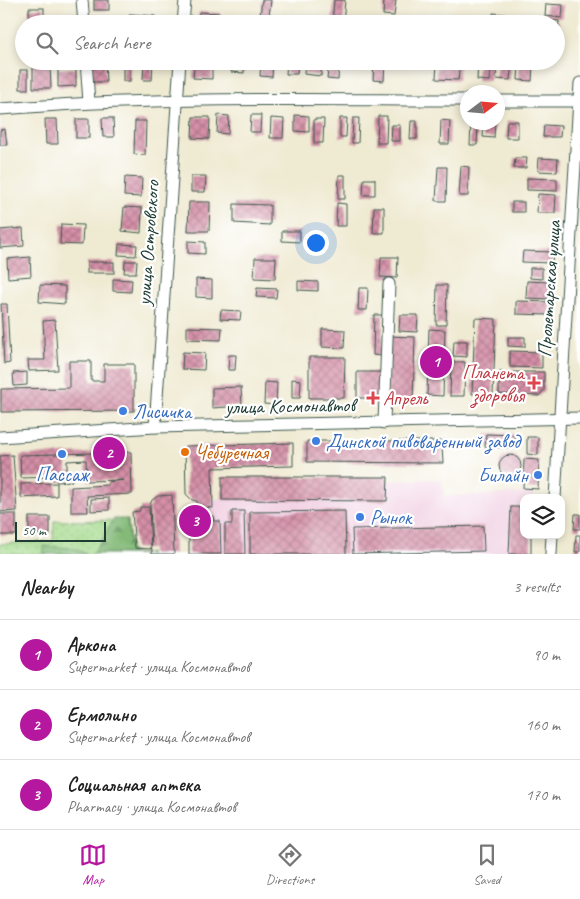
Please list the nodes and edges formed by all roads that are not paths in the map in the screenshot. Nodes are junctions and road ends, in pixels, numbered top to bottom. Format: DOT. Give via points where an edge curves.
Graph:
graph roads {
  1 [pos="82,0"];
  2 [pos="185,0"];
  3 [pos="83,15"];
  4 [pos="184,15"];
  5 [pos="87,70"];
  6 [pos="179,70"];
  7 [pos="580,83"];
  8 [pos="176,99"];
  9 [pos="460,100"];
  10 [pos="505,101"];
  11 [pos="579,101"];
  12 [pos="89,102"];
  13 [pos="0,109"];
  14 [pos="389,284"];
  15 [pos="580,418"];
  16 [pos="559,419"];
  17 [pos="384,423"];
  18 [pos="155,427"];
  19 [pos="0,437"];
  20 [pos="555,494"];
  21 [pos="552,539"];
  22 [pos="551,554"];
  1 -- 3 [label="street"];
  2 -- 4 [label="street"];
  5 -- 12 [label="street"];
  6 -- 8 [label="street, улица Островского"];
  7 -- 11 [label="street, Пролетарская улица"];
  8 -- 9 [label="street"];
  8 -- 12 [label="street"];
  8 -- 18 [label="street, улица Островского"];
  10 -- 11 [label="street"];
  11 -- 16 [label="street, Пролетарская улица"];
  12 -- 13 [label="street"];
  14 -- 17 [label="street"];
  15 -- 16 [label="street, улица Космонавтов"];
  16 -- 17 [label="street, улица Космонавтов"];
  16 -- 20 [label="street, Пролетарская улица"];
  17 -- 18 [label="street, улица Космонавтов"];
  18 -- 19 [label="street, улица Космонавтов"];
  21 -- 22 [label="street"];
}
